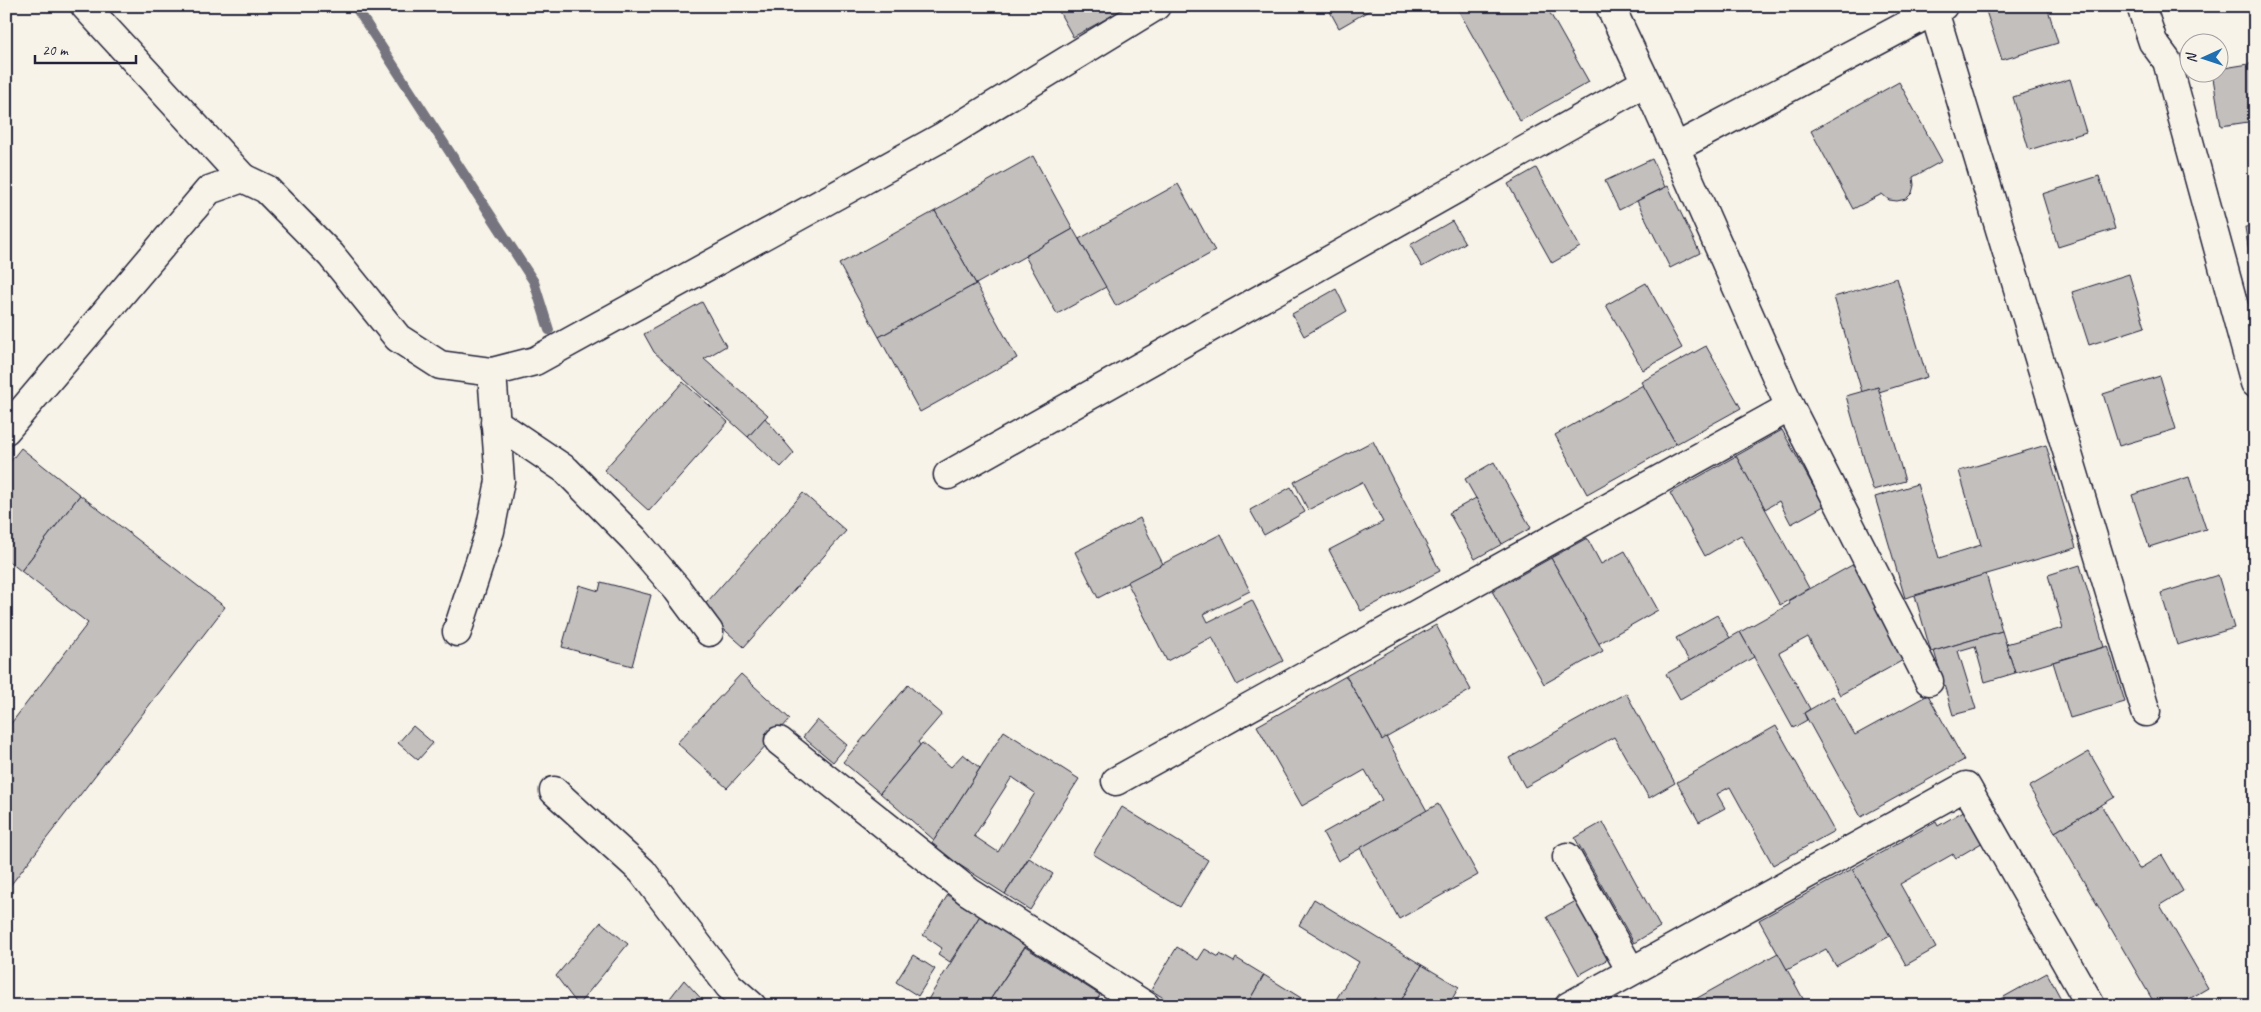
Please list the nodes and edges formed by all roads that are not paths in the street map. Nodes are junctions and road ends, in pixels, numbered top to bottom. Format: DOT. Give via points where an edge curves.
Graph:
graph roads {
  1 [pos="85,6"];
  2 [pos="1156,6"];
  3 [pos="1610,6"];
  4 [pos="2141,6"];
  5 [pos="1939,9"];
  6 [pos="1646,82"];
  7 [pos="1675,148"];
  8 [pos="243,178"];
  9 [pos="492,372"];
  10 [pos="2255,383"];
  11 [pos="1790,407"];
  12 [pos="495,422"];
  13 [pos="6,430"];
  14 [pos="948,475"];
  15 [pos="458,632"];
  16 [pos="709,632"];
  17 [pos="1928,681"];
  18 [pos="2146,712"];
  19 [pos="779,741"];
  20 [pos="1116,781"];
  21 [pos="554,791"];
  22 [pos="1567,856"];
  23 [pos="1631,971"];
  24 [pos="752,1006"];
  25 [pos="1146,1006"];
  26 [pos="1569,1006"];
  27 [pos="2091,1006"];
  1 -- 8 [label="street"];
  2 -- 9 [label="street" via="918,150 536,360"];
  3 -- 6 [label="street"];
  4 -- 10 [label="street" via="2152,42 2167,61"];
  5 -- 7 [label="street"];
  5 -- 18 [label="street"];
  6 -- 7 [label="street"];
  6 -- 14 [label="street"];
  7 -- 11 [label="street"];
  8 -- 9 [label="street" via="266,189 332,255 398,338 440,365"];
  8 -- 13 [label="street" via="209,190"];
  9 -- 12 [label="street"];
  11 -- 17 [label="street"];
  11 -- 20 [label="street"];
  12 -- 15 [label="street" via="500,481 490,530"];
  12 -- 16 [label="street" via="566,470 634,539"];
  19 -- 25 [label="street" via="969,892"];
  21 -- 24 [label="street" via="642,871 729,986"];
  22 -- 23 [label="street"];
  23 -- 26 [label="street"];
  23 -- 27 [label="street" via="1966,786"];
}
